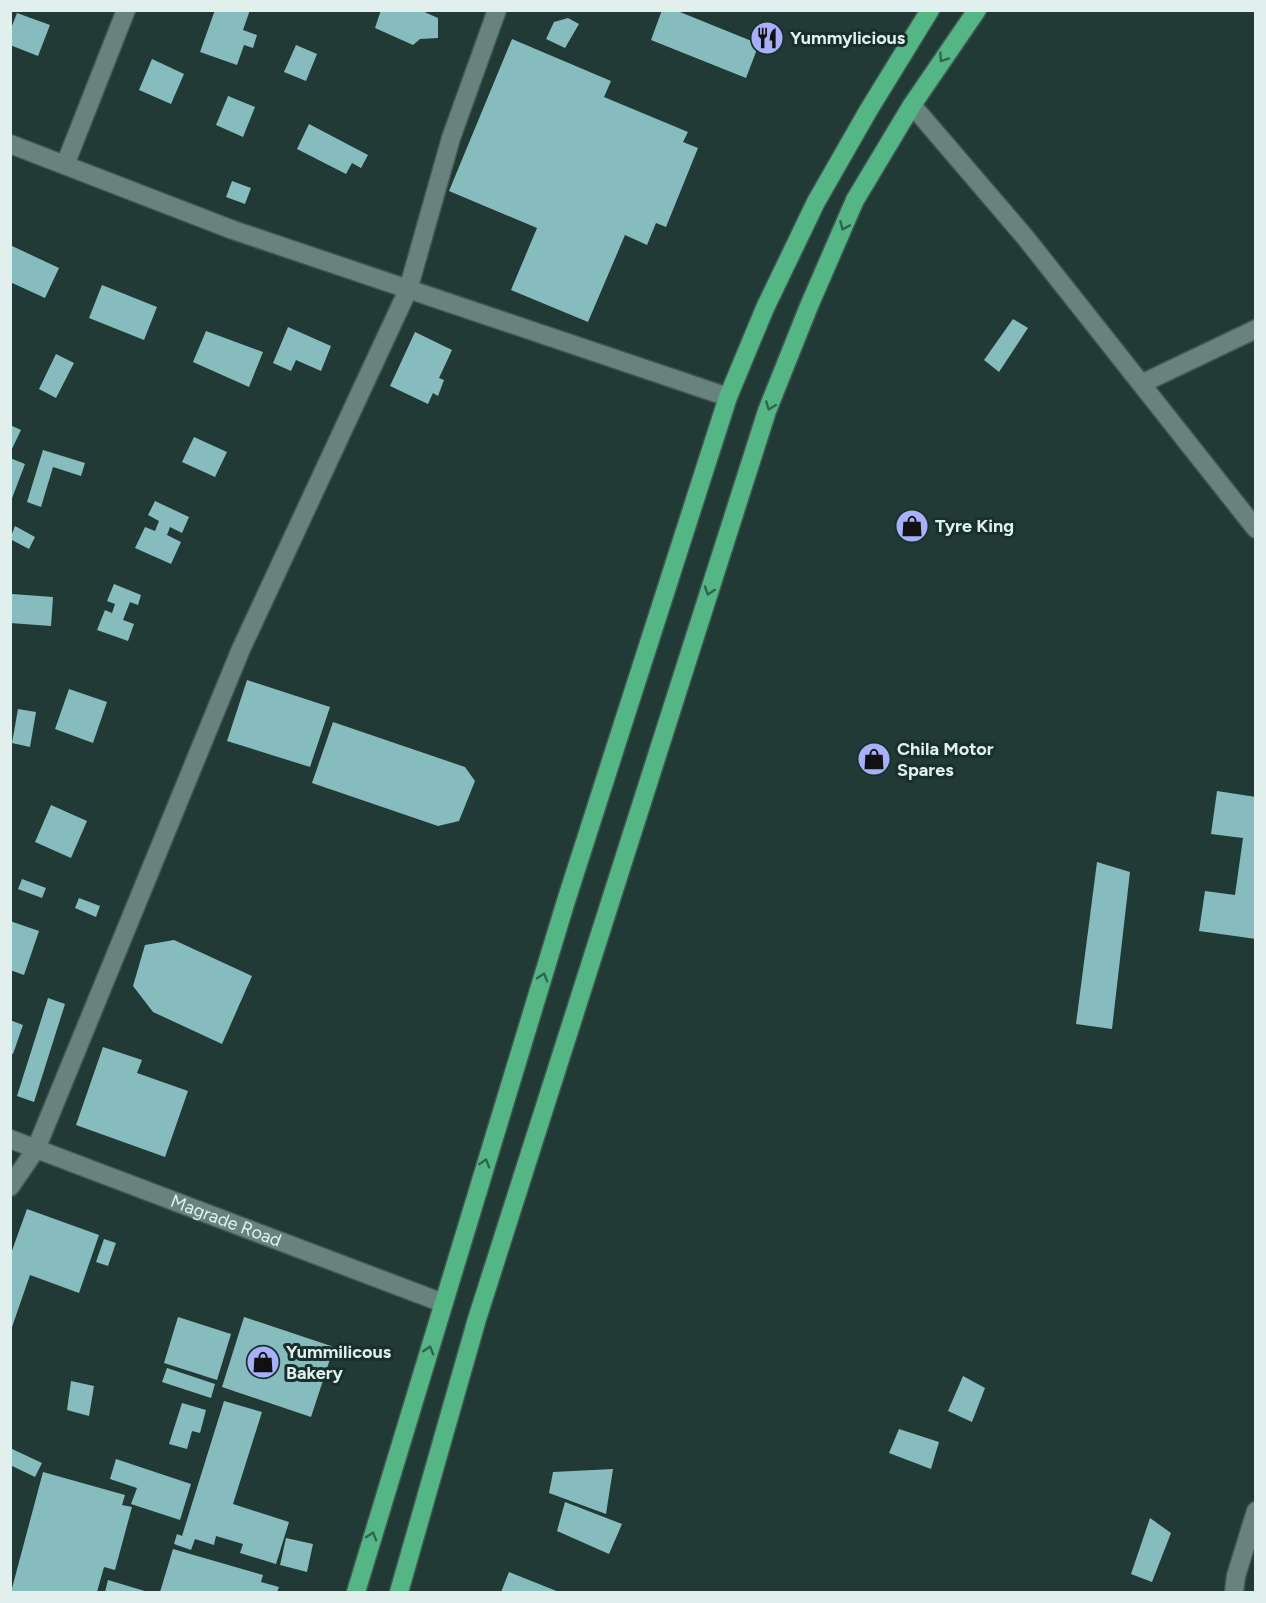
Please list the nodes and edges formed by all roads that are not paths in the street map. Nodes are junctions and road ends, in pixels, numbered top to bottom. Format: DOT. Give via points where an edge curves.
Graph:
graph roads {
  1 [pos="126,10"];
  2 [pos="497,10"];
  3 [pos="930,10"];
  4 [pos="977,10"];
  5 [pos="912,105"];
  6 [pos="10,144"];
  7 [pos="65,165"];
  8 [pos="408,290"];
  9 [pos="1256,329"];
  10 [pos="1143,384"];
  11 [pos="728,397"];
  12 [pos="1256,529"];
  13 [pos="10,1139"];
  14 [pos="36,1149"];
  15 [pos="10,1187"];
  16 [pos="442,1303"];
  17 [pos="1256,1511"];
  18 [pos="356,1593"];
  19 [pos="399,1593"];
  20 [pos="1234,1593"];
  1 -- 7 [label="street"];
  2 -- 8 [label="street" via="451,138"];
  3 -- 11 [label="highway" via="816,202"];
  4 -- 5 [label="highway, one-way"];
  5 -- 10 [label="street"];
  5 -- 19 [label="highway, one-way" via="855,200 767,411 477,1319"];
  6 -- 7 [label="street"];
  7 -- 8 [label="street" via="233,231"];
  8 -- 11 [label="street"];
  8 -- 14 [label="street" via="241,649"];
  9 -- 10 [label="street"];
  10 -- 12 [label="street"];
  16 -- 11 [label="highway, one-way"];
  13 -- 14 [label="street, Magrade Road"];
  14 -- 15 [label="street"];
  14 -- 16 [label="street, Magrade Road"];
  18 -- 16 [label="highway, one-way"];
  17 -- 20 [label="street"];
}
